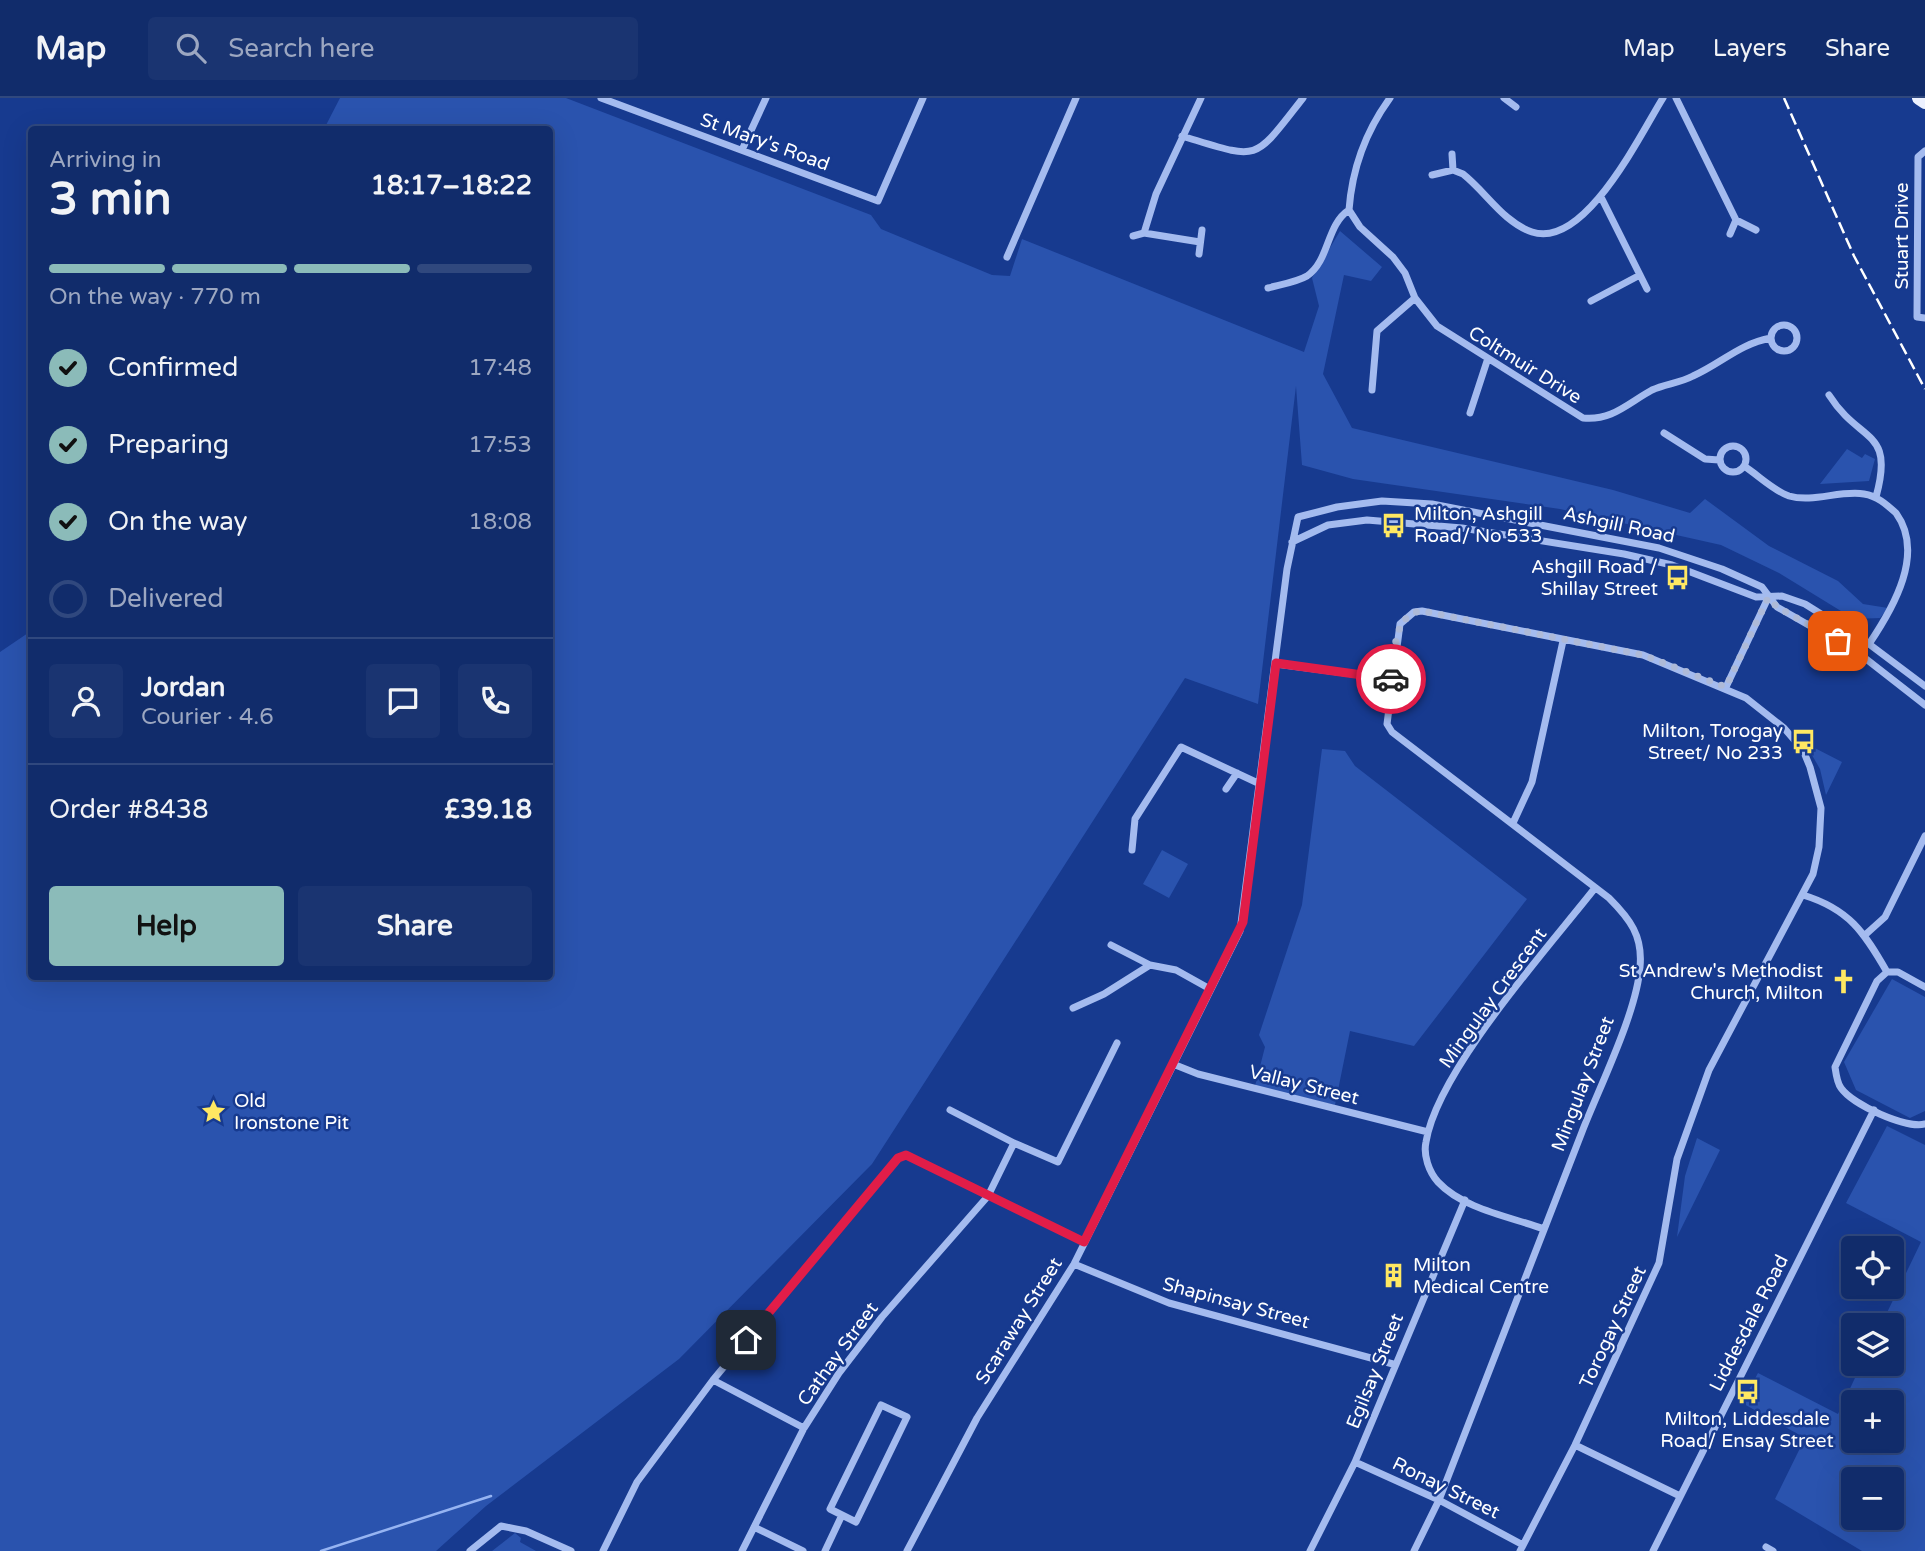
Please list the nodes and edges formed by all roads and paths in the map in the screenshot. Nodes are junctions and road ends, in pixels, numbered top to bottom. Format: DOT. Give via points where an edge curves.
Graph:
graph roads {
  1 [pos="601,98"];
  2 [pos="766,98"];
  3 [pos="923,98"];
  4 [pos="1076,98"];
  5 [pos="1201,98"];
  6 [pos="1303,98"];
  7 [pos="1390,98"];
  8 [pos="1504,98"];
  9 [pos="1663,98"];
  10 [pos="1676,98"];
  11 [pos="1919,98"];
  12 [pos="1925,102"];
  13 [pos="1516,107"];
  14 [pos="1182,136"];
  15 [pos="742,150"];
  16 [pos="1925,151"];
  17 [pos="1452,154"];
  18 [pos="1453,170"];
  19 [pos="1432,175"];
  20 [pos="1601,197"];
  21 [pos="1349,210"];
  22 [pos="1736,220"];
  23 [pos="1202,230"];
  24 [pos="1756,230"];
  25 [pos="1144,233"];
  26 [pos="1730,234"];
  27 [pos="1133,236"];
  28 [pos="1200,242"];
  29 [pos="1199,254"];
  30 [pos="1007,257"];
  31 [pos="1640,275"];
  32 [pos="1268,288"];
  33 [pos="1647,289"];
  34 [pos="1415,298"];
  35 [pos="1591,301"];
  36 [pos="1925,318"];
  37 [pos="1771,338"];
  38 [pos="1488,358"];
  39 [pos="1372,390"];
  40 [pos="1829,395"];
  41 [pos="1470,412"];
  42 [pos="1664,433"];
  43 [pos="1720,460"];
  44 [pos="1744,466"];
  45 [pos="1876,497"];
  46 [pos="1292,542"];
  47 [pos="1768,598"];
  48 [pos="1563,641"];
  49 [pos="1869,644"];
  50 [pos="1276,663"];
  51 [pos="1391,679"];
  52 [pos="1925,685"];
  53 [pos="1726,687"];
  54 [pos="1925,705"];
  55 [pos="1237,773"];
  56 [pos="1260,784"];
  57 [pos="1226,789"];
  58 [pos="1513,823"];
  59 [pos="1925,836"];
  60 [pos="1132,850"];
  61 [pos="1595,888"];
  62 [pos="1803,895"];
  63 [pos="1866,935"];
  64 [pos="1111,945"];
  65 [pos="1150,965"];
  66 [pos="1887,972"];
  67 [pos="1925,987"];
  68 [pos="1210,989"];
  69 [pos="1073,1008"];
  70 [pos="1117,1043"];
  71 [pos="1173,1064"];
  72 [pos="950,1110"];
  73 [pos="1874,1111"];
  74 [pos="1925,1124"];
  75 [pos="1428,1132"];
  76 [pos="1014,1143"];
  77 [pos="988,1196"];
  78 [pos="1465,1200"];
  79 [pos="1544,1229"];
  80 [pos="1084,1242"];
  81 [pos="1074,1264"];
  82 [pos="1393,1364"];
  83 [pos="713,1380"];
  84 [pos="804,1428"];
  85 [pos="1575,1445"];
  86 [pos="1354,1462"];
  87 [pos="1680,1496"];
  88 [pos="1439,1500"];
  89 [pos="842,1515"];
  90 [pos="754,1527"];
  91 [pos="478,1544"];
  92 [pos="1766,1546"];
  93 [pos="1522,1548"];
  94 [pos="471,1551"];
  95 [pos="485,1551"];
  96 [pos="571,1551"];
  97 [pos="603,1551"];
  98 [pos="742,1551"];
  99 [pos="803,1551"];
  100 [pos="825,1551"];
  101 [pos="908,1551"];
  102 [pos="1310,1551"];
  103 [pos="1415,1551"];
  104 [pos="1653,1551"];
  105 [pos="1773,1551"];
  1 -- 15 [label="street, St Mary's Road"];
  2 -- 15 [label="street"];
  3 -- 15 [label="street, St Mary's Road" via="878,201"];
  4 -- 30 [label="street"];
  5 -- 14 [label="street"];
  6 -- 14 [label="street" via="1267,144 1255,152 1239,153"];
  7 -- 21 [label="street" via="1361,151"];
  8 -- 13 [label="street"];
  9 -- 20 [label="street"];
  10 -- 22 [label="street"];
  11 -- 12 [label="main road"];
  14 -- 25 [label="street"];
  16 -- 36 [label="street, Stuart Drive" via="1919,157 1917,317"];
  17 -- 18 [label="street"];
  18 -- 19 [label="street"];
  18 -- 20 [label="street" via="1468,178 1514,223 1534,233 1563,228"];
  20 -- 31 [label="street"];
  21 -- 32 [label="street" via="1338,217 1323,255 1306,276"];
  21 -- 34 [label="street, Coltmuir Drive" via="1360,227 1393,257"];
  22 -- 24 [label="street"];
  22 -- 26 [label="street"];
  23 -- 28 [label="street"];
  25 -- 27 [label="street"];
  25 -- 28 [label="street"];
  28 -- 29 [label="street"];
  31 -- 33 [label="street"];
  31 -- 35 [label="street"];
  34 -- 38 [label="street, Coltmuir Drive" via="1437,326"];
  34 -- 39 [label="street" via="1377,331"];
  37 -- 38 [label="street, Coltmuir Drive" via="1749,342 1691,378 1654,389 1607,418 1595,419 1571,413"];
  38 -- 41 [label="street"];
  40 -- 45 [label="street" via="1841,414 1880,450 1883,472"];
  42 -- 43 [label="street" via="1705,459"];
  43 -- 44 [label="street" via="1730,472"];
  43 -- 44 [label="street" via="1722,451 1734,445 1745,453"];
  44 -- 45 [label="street" via="1786,495"];
  45 -- 49 [label="street" via="1904,520 1915,544 1915,571"];
  46 -- 47 [label="street, Ashgill Road" via="1328,525 1367,520 1462,527 1672,565"];
  46 -- 47 [label="street, Ashgill Road" via="1298,517 1337,506 1382,501 1432,504 1659,548 1739,576 1762,587"];
  46 -- 50 [label="street, Scaraway Street"];
  47 -- 49 [label="street, Ashgill Road" via="1782,596 1805,604"];
  47 -- 53 [label="street"];
  47 -- 54 [label="street, Ashgill Road" via="1861,655"];
  48 -- 51 [label="street, Torogay Street" via="1414,612 1400,624"];
  48 -- 53 [label="street, Torogay Street" via="1643,655"];
  48 -- 58 [label="street" via="1532,782"];
  49 -- 52 [label="street, Ashgill Road"];
  50 -- 51 [label="street"];
  50 -- 56 [label="street, Scaraway Street"];
  51 -- 58 [label="street, Mingulay Street" via="1386,716 1392,732"];
  53 -- 62 [label="street, Torogay Street" via="1784,728 1803,750 1810,767 1821,808 1820,834 1813,874"];
  55 -- 56 [label="street"];
  55 -- 57 [label="street"];
  55 -- 60 [label="street" via="1181,747 1135,819"];
  56 -- 68 [label="street, Scaraway Street" via="1243,922"];
  58 -- 61 [label="street, Mingulay Street"];
  59 -- 63 [label="street" via="1885,917"];
  61 -- 75 [label="street, Mingulay Crescent" via="1489,1023 1441,1097"];
  61 -- 79 [label="street, Mingulay Street" via="1631,920 1640,940 1640,968 1633,999"];
  62 -- 63 [label="street" via="1839,908"];
  62 -- 85 [label="street, Torogay Street" via="1709,1070 1677,1158 1659,1263"];
  63 -- 66 [label="street"];
  64 -- 65 [label="street"];
  65 -- 68 [label="street" via="1176,970"];
  65 -- 69 [label="street"];
  66 -- 67 [label="street" via="1898,972"];
  66 -- 73 [label="street" via="1877,981 1835,1067 1841,1089"];
  68 -- 71 [label="street, Scaraway Street"];
  70 -- 76 [label="street" via="1058,1162"];
  71 -- 75 [label="street, Vallay Street"];
  71 -- 80 [label="street, Scaraway Street"];
  72 -- 76 [label="street"];
  73 -- 74 [label="street" via="1906,1125"];
  73 -- 87 [label="street, Liddesdale Road"];
  75 -- 78 [label="street, Mingulay Crescent" via="1426,1160 1438,1181"];
  76 -- 77 [label="street, Cathay Street"];
  77 -- 80 [label="street"];
  77 -- 83 [label="street" via="906,1155 898,1158"];
  77 -- 84 [label="street, Cathay Street" via="882,1317"];
  78 -- 79 [label="street, Mingulay Crescent"];
  78 -- 82 [label="street, Egilsay Street"];
  79 -- 88 [label="street, Mingulay Street"];
  80 -- 81 [label="street, Scaraway Street"];
  81 -- 82 [label="street, Shapinsay Street" via="1169,1303"];
  81 -- 101 [label="street, Scaraway Street" via="977,1418"];
  82 -- 86 [label="street, Egilsay Street"];
  83 -- 84 [label="street"];
  83 -- 97 [label="street" via="637,1482"];
  84 -- 90 [label="street, Cathay Street"];
  85 -- 87 [label="street"];
  85 -- 93 [label="street, Torogay Street"];
  86 -- 88 [label="street, Ronay Street"];
  86 -- 102 [label="street, Egilsay Street"];
  87 -- 104 [label="street, Liddesdale Road"];
  88 -- 93 [label="street, Ronay Street"];
  88 -- 103 [label="street, Mingulay Street"];
  89 -- 89 [label="street" via="830,1509 881,1405 907,1418 856,1522"];
  89 -- 100 [label="street"];
  90 -- 98 [label="street, Cathay Street"];
  90 -- 99 [label="street"];
  91 -- 94 [label="street"];
  91 -- 95 [label="street"];
  91 -- 96 [label="street" via="501,1526 526,1531"];
  92 -- 105 [label="street"];
}
